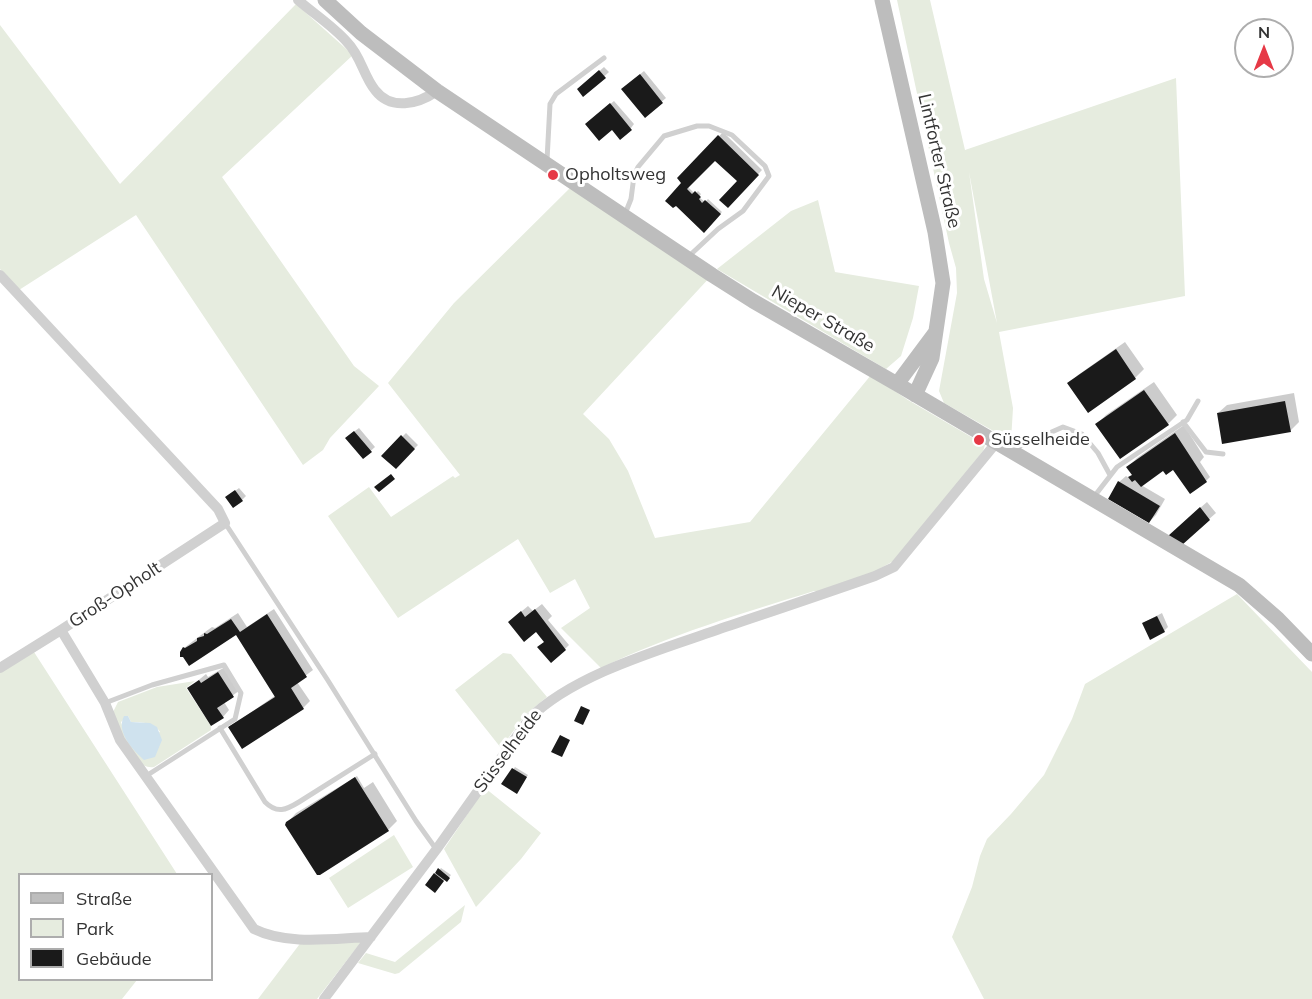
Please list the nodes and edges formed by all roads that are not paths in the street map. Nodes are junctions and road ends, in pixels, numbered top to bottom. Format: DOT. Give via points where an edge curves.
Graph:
graph roads {
  1 [pos="298,0"];
  2 [pos="325,0"];
  3 [pos="882,0"];
  4 [pos="604,58"];
  5 [pos="437,91"];
  6 [pos="547,165"];
  7 [pos="624,216"];
  8 [pos="687,259"];
  9 [pos="0,275"];
  10 [pos="936,332"];
  11 [pos="897,384"];
  12 [pos="915,395"];
  13 [pos="1198,401"];
  14 [pos="1183,422"];
  15 [pos="996,443"];
  16 [pos="1009,451"];
  17 [pos="1223,454"];
  18 [pos="1110,475"];
  19 [pos="1092,500"];
  20 [pos="225,524"];
  21 [pos="61,630"];
  22 [pos="1312,654"];
  23 [pos="0,668"];
  24 [pos="105,703"];
  25 [pos="220,728"];
  26 [pos="375,754"];
  27 [pos="146,776"];
  28 [pos="436,850"];
  29 [pos="371,937"];
  30 [pos="324,999"];
  1 -- 5 [label="street" via="347,41 375,90 386,100 419,102"];
  2 -- 5 [label="main road, Nieper Straße" via="384,52"];
  3 -- 10 [label="main road, Lintforter Straße" via="940,258 943,283"];
  4 -- 6 [label="lane" via="556,94 550,104"];
  5 -- 6 [label="main road, Nieper Straße"];
  6 -- 7 [label="main road, Nieper Straße"];
  7 -- 8 [label="main road, Nieper Straße"];
  7 -- 8 [label="lane" via="638,167 664,136 697,126 732,135 765,166 770,176 743,212 718,229"];
  8 -- 11 [label="main road, Nieper Straße"];
  9 -- 20 [label="street" via="218,509"];
  10 -- 11 [label="main road, Lintforter Straße"];
  10 -- 12 [label="main road, Lintforter Straße" via="932,358"];
  11 -- 12 [label="main road, Nieper Straße"];
  12 -- 15 [label="main road, Nieper Straße"];
  13 -- 14 [label="lane"];
  14 -- 17 [label="lane" via="1206,452"];
  14 -- 18 [label="lane"];
  15 -- 16 [label="main road, Nieper Straße"];
  15 -- 28 [label="street, Süsselheide" via="894,567 632,659 542,705 528,719"];
  16 -- 18 [label="lane" via="1063,427 1082,434"];
  16 -- 19 [label="main road, Nieper Straße"];
  18 -- 19 [label="lane"];
  19 -- 22 [label="main road, Nieper Straße" via="1239,585"];
  20 -- 21 [label="street, Groß-Opholt"];
  20 -- 26 [label="lane"];
  21 -- 23 [label="street"];
  21 -- 24 [label="street, Groß-Opholt"];
  24 -- 25 [label="lane" via="224,665 241,693 235,718"];
  24 -- 27 [label="street, Groß-Opholt" via="120,740"];
  25 -- 26 [label="lane" via="272,809 287,809"];
  25 -- 27 [label="lane"];
  26 -- 28 [label="lane"];
  27 -- 29 [label="street, Groß-Opholt" via="254,929 266,935 300,939"];
  28 -- 29 [label="street, Süsselheide"];
  29 -- 30 [label="street, Süsselheide"];
}
